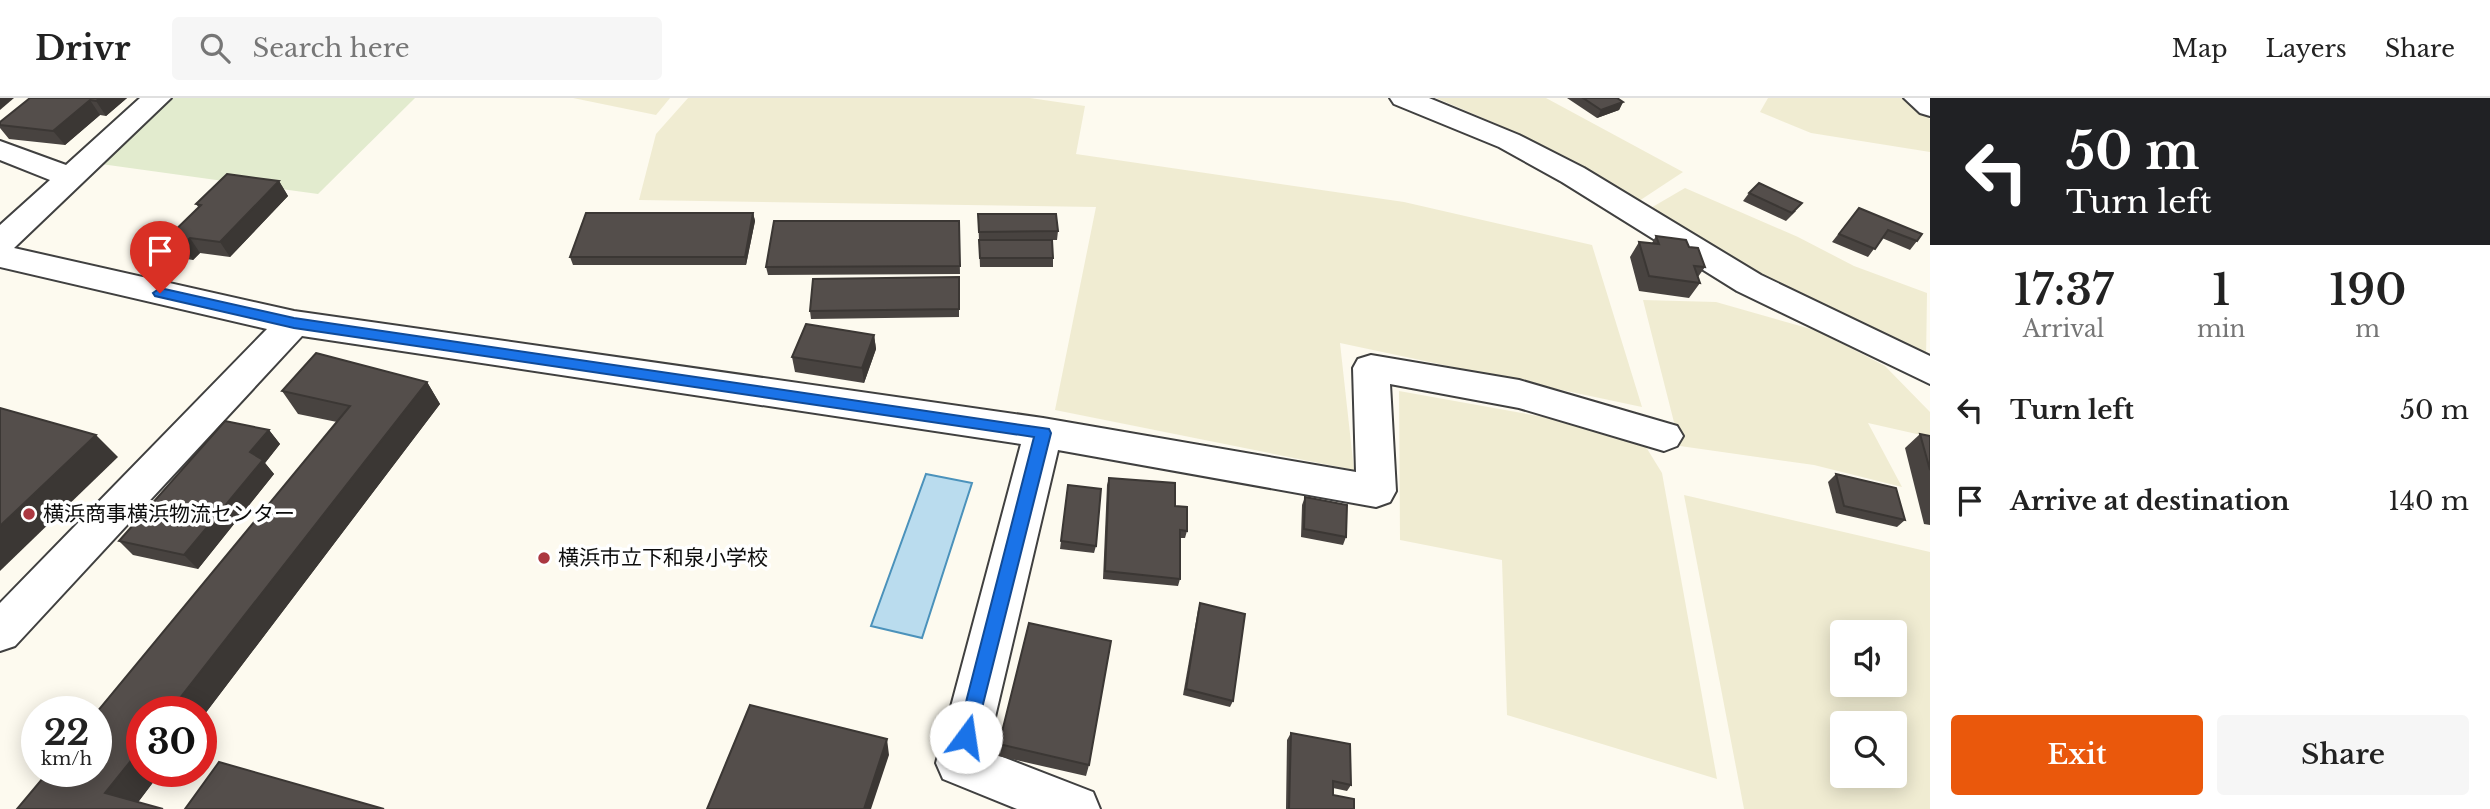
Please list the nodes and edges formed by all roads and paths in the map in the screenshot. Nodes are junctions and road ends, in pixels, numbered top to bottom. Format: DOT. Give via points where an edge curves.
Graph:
graph roads {
  1 [pos="157,98"];
  2 [pos="1404,98"];
  3 [pos="1918,98"];
  4 [pos="1930,107"];
  5 [pos="0,150"];
  6 [pos="71,178"];
  7 [pos="0,243"];
  8 [pos="0,256"];
  9 [pos="294,323"];
  10 [pos="1930,371"];
  11 [pos="1043,433"];
  12 [pos="1664,436"];
  13 [pos="0,632"];
  14 [pos="1076,809"];
  1 -- 6 [label="street"];
  2 -- 10 [label="street" via="1509,141 1749,283"];
  3 -- 4 [label="street"];
  5 -- 6 [label="street"];
  6 -- 7 [label="street"];
  8 -- 9 [label="street"];
  9 -- 11 [label="street"];
  9 -- 13 [label="street"];
  11 -- 12 [label="street" via="1376,491 1371,368 1519,394"];
  11 -- 14 [label="street" via="960,763"];
}
